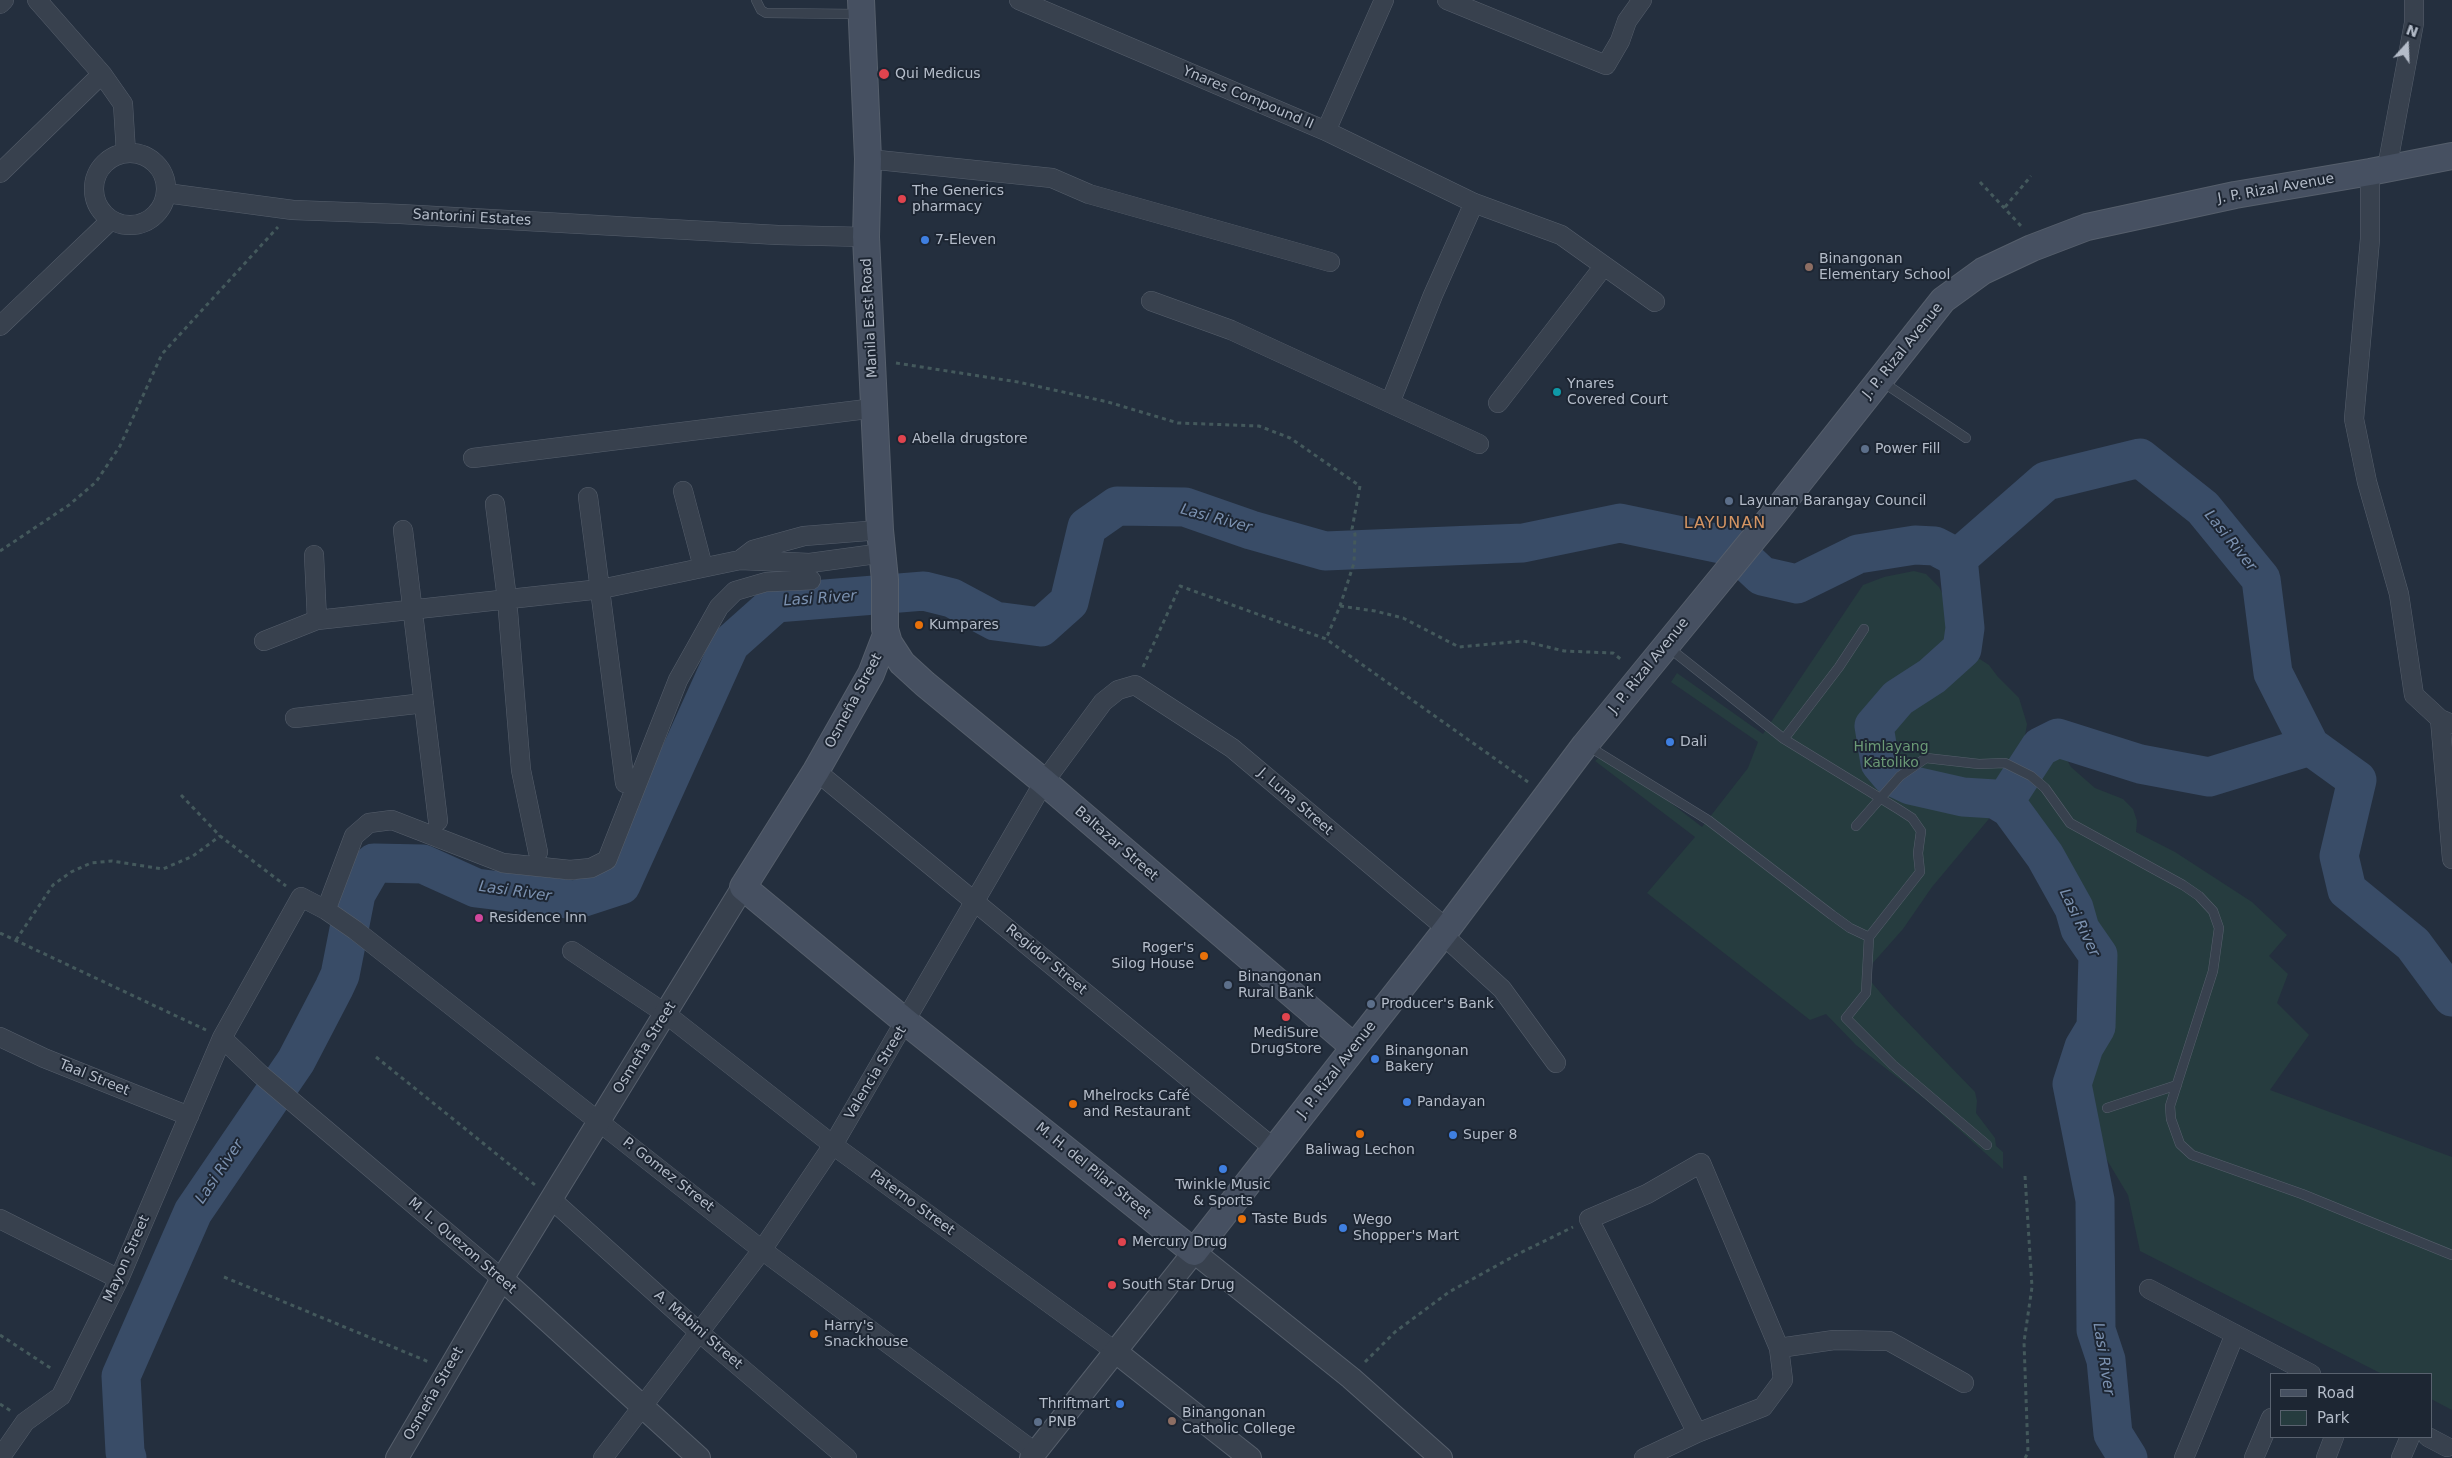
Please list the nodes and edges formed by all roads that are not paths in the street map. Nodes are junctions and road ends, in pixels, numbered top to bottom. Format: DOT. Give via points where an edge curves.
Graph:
graph roads {
  1 [pos="4,0"];
  2 [pos="37,0"];
  3 [pos="756,0"];
  4 [pos="1019,0"];
  5 [pos="1384,0"];
  6 [pos="1448,0"];
  7 [pos="1642,0"];
  8 [pos="2414,0"];
  9 [pos="0,4"];
  10 [pos="861,7"];
  11 [pos="102,74"];
  12 [pos="1326,131"];
  13 [pos="126,153"];
  14 [pos="2452,156"];
  15 [pos="868,159"];
  16 [pos="2378,170"];
  17 [pos="0,172"];
  18 [pos="166,193"];
  19 [pos="1474,203"];
  20 [pos="111,220"];
  21 [pos="866,237"];
  22 [pos="1330,262"];
  23 [pos="1604,266"];
  24 [pos="1151,301"];
  25 [pos="1655,302"];
  26 [pos="0,326"];
  27 [pos="1879,379"];
  28 [pos="1390,403"];
  29 [pos="1498,403"];
  30 [pos="875,408"];
  31 [pos="1966,438"];
  32 [pos="1479,444"];
  33 [pos="472,458"];
  34 [pos="683,492"];
  35 [pos="588,497"];
  36 [pos="495,504"];
  37 [pos="404,530"];
  38 [pos="881,541"];
  39 [pos="314,556"];
  40 [pos="740,560"];
  41 [pos="703,567"];
  42 [pos="811,580"];
  43 [pos="601,589"];
  44 [pos="507,599"];
  45 [pos="414,608"];
  46 [pos="317,620"];
  47 [pos="1864,628"];
  48 [pos="886,635"];
  49 [pos="264,641"];
  50 [pos="1666,646"];
  51 [pos="1135,685"];
  52 [pos="424,703"];
  53 [pos="295,718"];
  54 [pos="2446,722"];
  55 [pos="1784,739"];
  56 [pos="1585,745"];
  57 [pos="816,771"];
  58 [pos="1044,782"];
  59 [pos="625,783"];
  60 [pos="1883,795"];
  61 [pos="438,821"];
  62 [pos="1856,826"];
  63 [pos="538,852"];
  64 [pos="2452,859"];
  65 [pos="743,887"];
  66 [pos="301,897"];
  67 [pos="974,901"];
  68 [pos="333,914"];
  69 [pos="1445,932"];
  70 [pos="1869,937"];
  71 [pos="572,951"];
  72 [pos="666,1014"];
  73 [pos="906,1022"];
  74 [pos="0,1037"];
  75 [pos="222,1038"];
  76 [pos="1354,1047"];
  77 [pos="1556,1062"];
  78 [pos="2177,1085"];
  79 [pos="2107,1108"];
  80 [pos="189,1116"];
  81 [pos="599,1121"];
  82 [pos="832,1145"];
  83 [pos="1987,1145"];
  84 [pos="1276,1150"];
  85 [pos="551,1198"];
  86 [pos="0,1219"];
  87 [pos="762,1250"];
  88 [pos="1194,1252"];
  89 [pos="2452,1255"];
  90 [pos="119,1279"];
  91 [pos="502,1279"];
  92 [pos="2149,1289"];
  93 [pos="700,1333"];
  94 [pos="2235,1334"];
  95 [pos="1779,1348"];
  96 [pos="1116,1352"];
  97 [pos="2291,1370"];
  98 [pos="2306,1373"];
  99 [pos="1964,1383"];
  100 [pos="643,1406"];
  101 [pos="2270,1420"];
  102 [pos="1697,1432"];
  103 [pos="2334,1438"];
  104 [pos="2410,1438"];
  105 [pos="2430,1438"];
  106 [pos="2447,1447"];
  107 [pos="1033,1455"];
  108 [pos="0,1458"];
  109 [pos="397,1458"];
  110 [pos="603,1458"];
  111 [pos="699,1458"];
  112 [pos="847,1458"];
  113 [pos="1250,1458"];
  114 [pos="1441,1458"];
  115 [pos="1644,1458"];
  116 [pos="2184,1458"];
  117 [pos="2254,1458"];
  118 [pos="2326,1458"];
  119 [pos="2401,1458"];
  1 -- 9 [label="street"];
  2 -- 11 [label="street"];
  3 -- 10 [label="lane" via="761,10 766,12"];
  4 -- 12 [label="street, Ynares Compound II"];
  5 -- 12 [label="street"];
  6 -- 7 [label="street" via="1606,65 1620,41 1627,20"];
  8 -- 16 [label="street" via="2414,23"];
  10 -- 15 [label="main road, Manila East Road"];
  11 -- 13 [label="street" via="123,104"];
  11 -- 17 [label="street"];
  12 -- 19 [label="street, Ynares Compound II"];
  13 -- 18 [label="street" via="147,157 155,163 166,182"];
  13 -- 20 [label="street" via="107,161 95,178 98,206"];
  14 -- 16 [label="main road, J. P. Rizal Avenue"];
  15 -- 21 [label="main road, Manila East Road"];
  15 -- 22 [label="street" via="1052,178 1089,194"];
  16 -- 27 [label="main road, J. P. Rizal Avenue" via="2087,227 2032,248 1983,271 1943,300"];
  16 -- 54 [label="street" via="2354,419 2367,482 2398,594 2414,695"];
  18 -- 20 [label="street" via="163,203 149,220 130,225"];
  18 -- 21 [label="street, Santorini Estates" via="293,210"];
  19 -- 23 [label="street, Ynares Compound II" via="1561,235"];
  19 -- 28 [label="street"];
  20 -- 26 [label="street"];
  21 -- 30 [label="main road, Manila East Road"];
  23 -- 25 [label="street, Ynares Compound II"];
  23 -- 29 [label="street"];
  24 -- 28 [label="street" via="1231,330"];
  27 -- 31 [label="lane"];
  27 -- 50 [label="main road, J. P. Rizal Avenue"];
  28 -- 32 [label="street"];
  30 -- 33 [label="street"];
  30 -- 38 [label="main road, Manila East Road"];
  34 -- 41 [label="street"];
  35 -- 43 [label="street"];
  36 -- 44 [label="street"];
  37 -- 45 [label="street"];
  38 -- 40 [label="street" via="810,563"];
  38 -- 40 [label="street" via="804,536 753,550"];
  38 -- 48 [label="main road, Manila East Road"];
  39 -- 46 [label="street"];
  40 -- 41 [label="street"];
  41 -- 43 [label="street"];
  42 -- 68 [label="street" via="766,582 735,591 719,607 678,680 607,860 591,868 570,870 503,863 392,820 369,823 354,836"];
  43 -- 44 [label="street"];
  43 -- 59 [label="street"];
  44 -- 45 [label="street"];
  44 -- 63 [label="street" via="521,770"];
  45 -- 46 [label="street"];
  45 -- 52 [label="street"];
  46 -- 49 [label="street"];
  47 -- 55 [label="lane"];
  48 -- 57 [label="main road, Osmeña Street" via="871,674"];
  48 -- 58 [label="main road, Baltazar Street" via="897,657 913,674"];
  50 -- 55 [label="lane"];
  50 -- 56 [label="main road, J. P. Rizal Avenue"];
  51 -- 58 [label="street, Valencia Street" via="1118,690 1103,702"];
  51 -- 69 [label="street, J. Luna Street" via="1232,748"];
  52 -- 53 [label="street"];
  52 -- 61 [label="street"];
  54 -- 64 [label="street"];
  55 -- 60 [label="lane"];
  56 -- 69 [label="main road, J. P. Rizal Avenue"];
  56 -- 70 [label="lane" via="1708,820 1838,920"];
  57 -- 65 [label="main road, Osmeña Street"];
  57 -- 67 [label="street, Regidor Street"];
  58 -- 67 [label="street, Valencia Street"];
  58 -- 76 [label="main road, Baltazar Street"];
  60 -- 62 [label="lane"];
  60 -- 70 [label="lane" via="1912,818 1921,831 1920,872"];
  60 -- 78 [label="lane" via="1900,776 1926,758 1979,764 2005,763 2031,776 2070,823 2183,885 2213,911 2219,928 2213,971"];
  65 -- 72 [label="street, Osmeña Street"];
  65 -- 73 [label="main road, M. H. del Pilar Street"];
  66 -- 68 [label="street, P. Gomez Street"];
  66 -- 75 [label="street, Mayon Street"];
  67 -- 73 [label="street, Valencia Street"];
  67 -- 84 [label="street, Regidor Street"];
  68 -- 81 [label="street, P. Gomez Street"];
  69 -- 76 [label="main road, J. P. Rizal Avenue"];
  69 -- 77 [label="street, J. Luna Street" via="1502,989"];
  70 -- 83 [label="lane" via="1866,993 1846,1018 1893,1065"];
  71 -- 72 [label="street, Paterno Street"];
  72 -- 81 [label="street, Osmeña Street"];
  72 -- 82 [label="street, Paterno Street"];
  73 -- 82 [label="street, Valencia Street"];
  73 -- 88 [label="main road, M. H. del Pilar Street"];
  74 -- 80 [label="street, Taal Street"];
  75 -- 80 [label="street, Mayon Street"];
  75 -- 91 [label="street, M. L. Quezon Street" via="260,1075"];
  76 -- 84 [label="main road, J. P. Rizal Avenue"];
  78 -- 79 [label="lane"];
  78 -- 89 [label="lane" via="2170,1106 2171,1119 2180,1144 2192,1155 2302,1194"];
  80 -- 90 [label="street, Mayon Street"];
  81 -- 85 [label="street, Osmeña Street"];
  81 -- 87 [label="street, P. Gomez Street"];
  82 -- 87 [label="street, Valencia Street"];
  82 -- 96 [label="street, Paterno Street"];
  84 -- 88 [label="main road, J. P. Rizal Avenue"];
  85 -- 91 [label="street, Osmeña Street"];
  85 -- 93 [label="street, A. Mabini Street"];
  86 -- 90 [label="street"];
  87 -- 93 [label="street, Valencia Street"];
  87 -- 107 [label="street, P. Gomez Street"];
  88 -- 96 [label="street, J. P. Rizal Avenue"];
  88 -- 114 [label="street, M. H. del Pilar Street" via="1351,1378"];
  90 -- 108 [label="street, Mayon Street" via="61,1396 25,1422"];
  91 -- 100 [label="street, M. L. Quezon Street"];
  91 -- 109 [label="street, Osmeña Street"];
  92 -- 94 [label="street"];
  93 -- 100 [label="street, Valencia Street"];
  93 -- 112 [label="street, A. Mabini Street"];
  94 -- 97 [label="street"];
  94 -- 116 [label="street"];
  95 -- 99 [label="street" via="1834,1340 1889,1341"];
  95 -- 102 [label="street" via="1783,1380 1763,1407"];
  95 -- 102 [label="street" via="1701,1162 1647,1194 1589,1219"];
  96 -- 107 [label="street, J. P. Rizal Avenue"];
  96 -- 113 [label="street, Paterno Street"];
  97 -- 98 [label="street"];
  100 -- 110 [label="street, Valencia Street"];
  100 -- 111 [label="street, M. L. Quezon Street"];
  101 -- 117 [label="street"];
  102 -- 115 [label="street"];
  103 -- 118 [label="street"];
  104 -- 119 [label="street"];
  105 -- 106 [label="street"];
}
